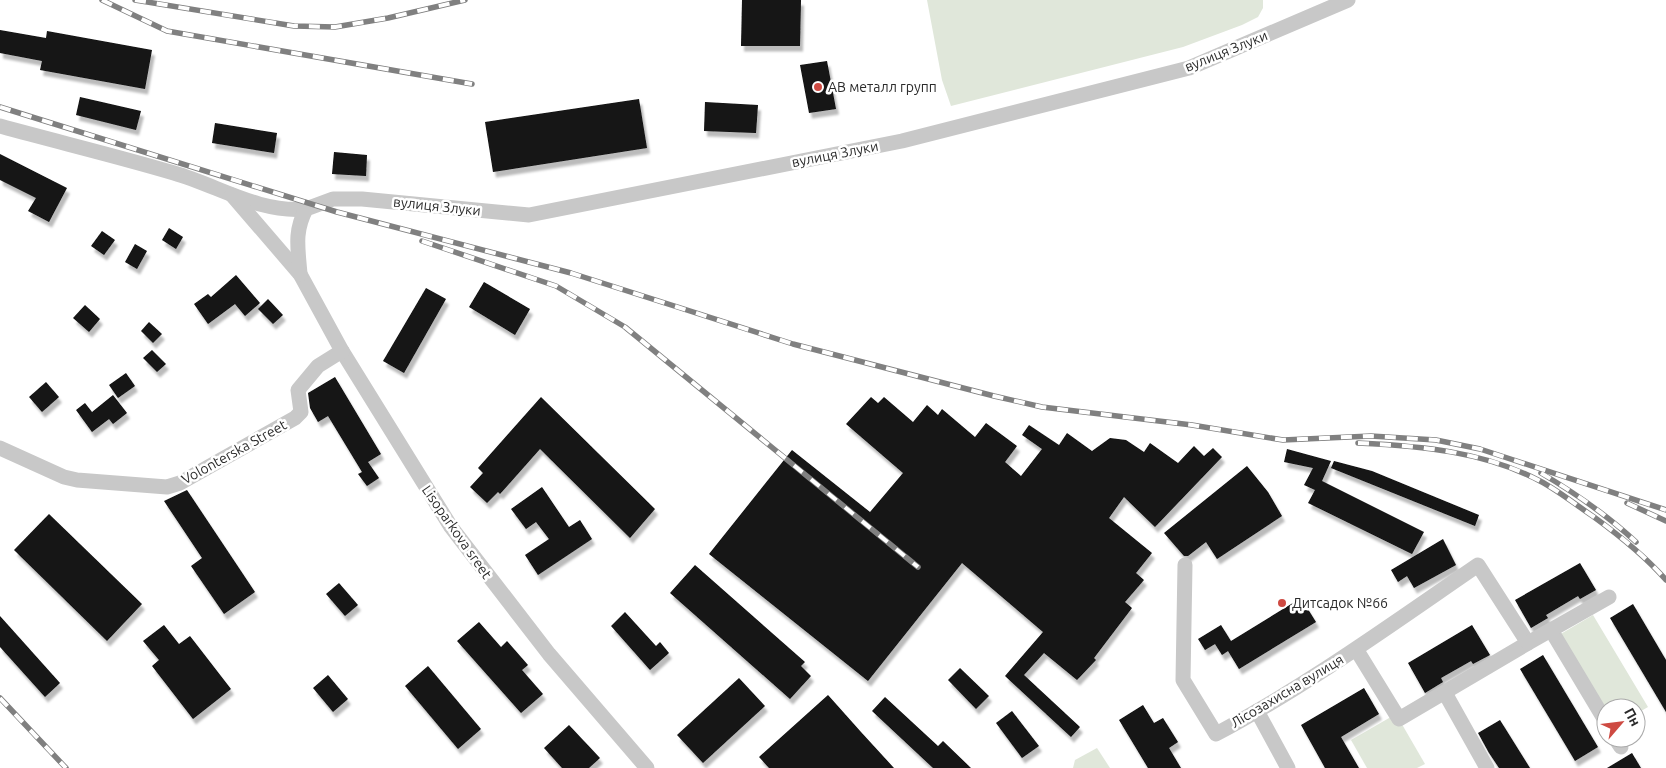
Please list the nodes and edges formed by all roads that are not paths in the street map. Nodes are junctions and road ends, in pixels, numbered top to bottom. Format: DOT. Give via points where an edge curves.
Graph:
graph roads {
  1 [pos="1348,0"];
  2 [pos="0,126"];
  3 [pos="232,196"];
  4 [pos="306,209"];
  5 [pos="300,274"];
  6 [pos="342,351"];
  7 [pos="0,448"];
  8 [pos="1185,565"];
  9 [pos="1609,597"];
  10 [pos="1551,630"];
  11 [pos="1528,643"];
  12 [pos="1356,649"];
  13 [pos="1446,693"];
  14 [pos="1596,705"];
  15 [pos="1258,712"];
  16 [pos="647,768"];
  17 [pos="1288,768"];
  18 [pos="1487,768"];
  1 -- 4 [label="street, вулиця Злуки" via="1189,68 902,141 528,215 362,199 333,199"];
  2 -- 3 [label="street" via="174,173"];
  3 -- 4 [label="street, вулиця Злуки" via="270,208"];
  3 -- 5 [label="street, Lisoparkova sreet"];
  4 -- 5 [label="street, Lisoparkova sreet" via="298,224"];
  5 -- 6 [label="street, Lisoparkova sreet"];
  6 -- 7 [label="street, Volonterska Street" via="318,366 298,390 301,412 295,418 180,483 167,487 64,477"];
  6 -- 16 [label="street, Lisoparkova sreet" via="450,527 549,654"];
  8 -- 15 [label="street, Лісозахисна вулиця" via="1183,680 1216,734"];
  9 -- 10 [label="street, Лісозахисна вулиця"];
  10 -- 11 [label="street, Лісозахисна вулиця"];
  10 -- 14 [label="street"];
  11 -- 12 [label="street, Лісозахисна вулиця" via="1478,565"];
  11 -- 13 [label="street, Лісозахисна вулиця"];
  12 -- 13 [label="street, Лісозахисна вулиця" via="1399,720"];
  12 -- 15 [label="street, Лісозахисна вулиця"];
  13 -- 18 [label="street"];
  15 -- 17 [label="street"];
}
